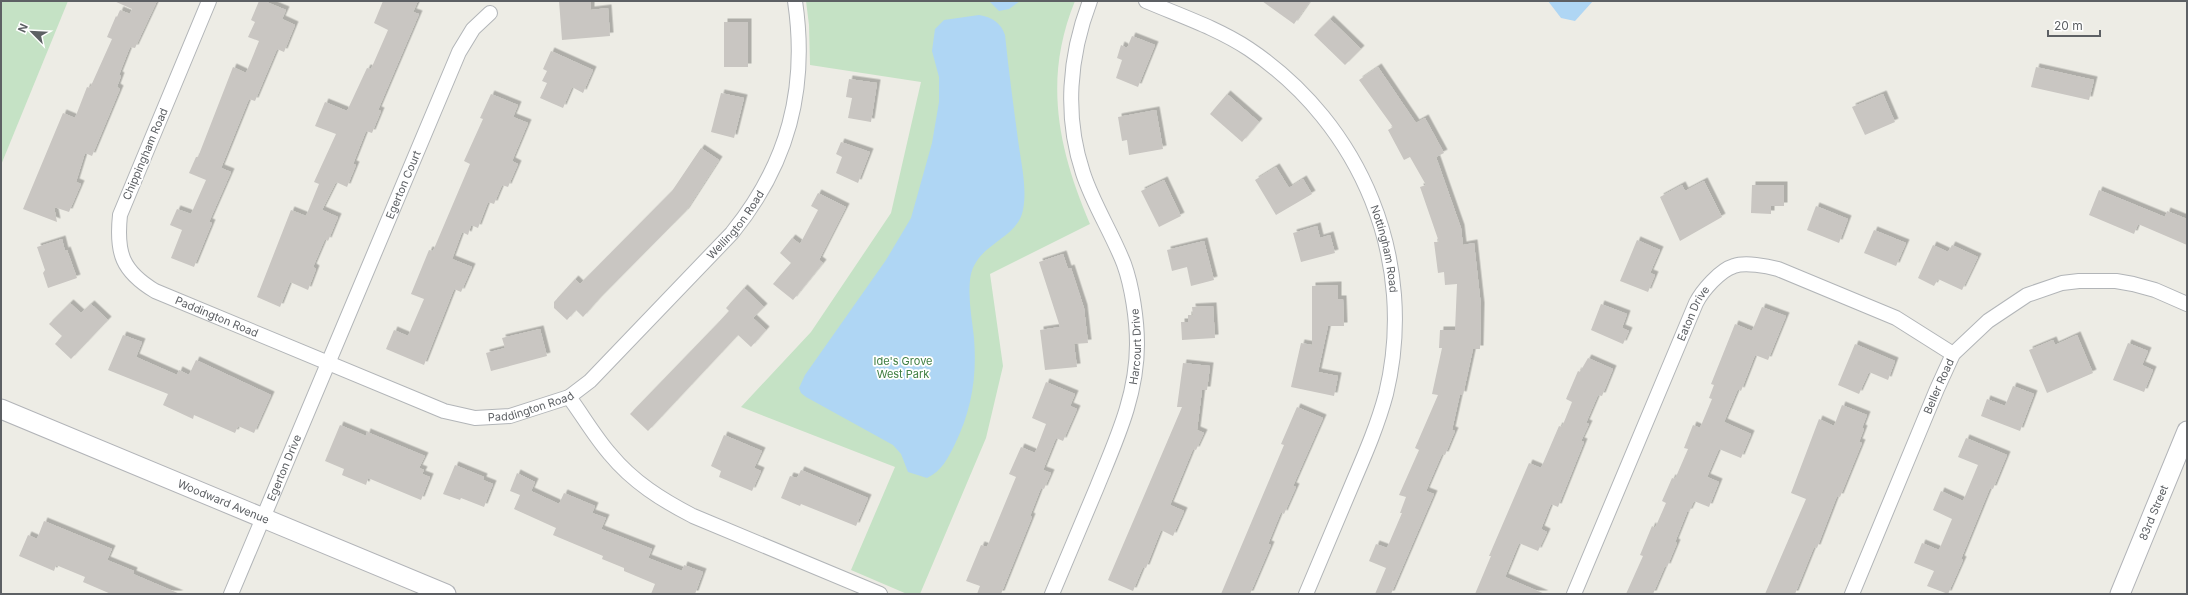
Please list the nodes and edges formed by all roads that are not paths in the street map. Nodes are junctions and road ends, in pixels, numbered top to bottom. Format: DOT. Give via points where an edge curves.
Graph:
graph roads {
  1 [pos="209,1"];
  2 [pos="795,1"];
  3 [pos="1090,1"];
  4 [pos="1146,1"];
  5 [pos="490,13"];
  6 [pos="163,295"];
  7 [pos="2187,304"];
  8 [pos="1953,354"];
  9 [pos="328,364"];
  10 [pos="569,397"];
  11 [pos="1,408"];
  12 [pos="2187,431"];
  13 [pos="263,518"];
  14 [pos="231,594"];
  15 [pos="446,594"];
  16 [pos="880,594"];
  17 [pos="1052,594"];
  18 [pos="1306,594"];
  19 [pos="1574,594"];
  20 [pos="1852,594"];
  21 [pos="2120,594"];
  1 -- 6 [label="street, Chippingham Road" via="120,215 118,231 121,258 142,283"];
  2 -- 10 [label="street, Wellington Road" via="800,52 795,105 780,154 765,186 732,233 602,370"];
  3 -- 17 [label="street, Harcourt Drive" via="1076,41 1071,79 1072,121 1083,173 1124,266 1135,316 1137,344 1132,392 1124,422"];
  4 -- 18 [label="street, Nottingham Road" via="1218,31 1272,65 1299,88 1324,116 1346,148 1374,200 1386,243 1393,283 1395,328 1386,393 1370,440"];
  5 -- 9 [label="street, Egerton Court" via="472,29 458,52"];
  6 -- 9 [label="street, Paddington Road"];
  7 -- 8 [label="street, Beller Road" via="2155,290 2116,281 2079,281 2062,284 2027,294 1988,321"];
  8 -- 19 [label="street, Eaton Drive" via="1896,318 1778,269 1764,265 1734,266 1709,284 1696,303"];
  8 -- 20 [label="street, Beller Road"];
  9 -- 10 [label="street, Paddington Road" via="444,411 475,418 510,416"];
  9 -- 13 [label="street, Egerton Drive"];
  10 -- 16 [label="street, Paddington Road" via="610,454 630,476 666,502 693,516"];
  11 -- 13 [label="main road, Woodward Avenue"];
  12 -- 21 [label="main road, 83rd Street"];
  13 -- 14 [label="street, Egerton Drive"];
  13 -- 15 [label="main road, Woodward Avenue"];
}
